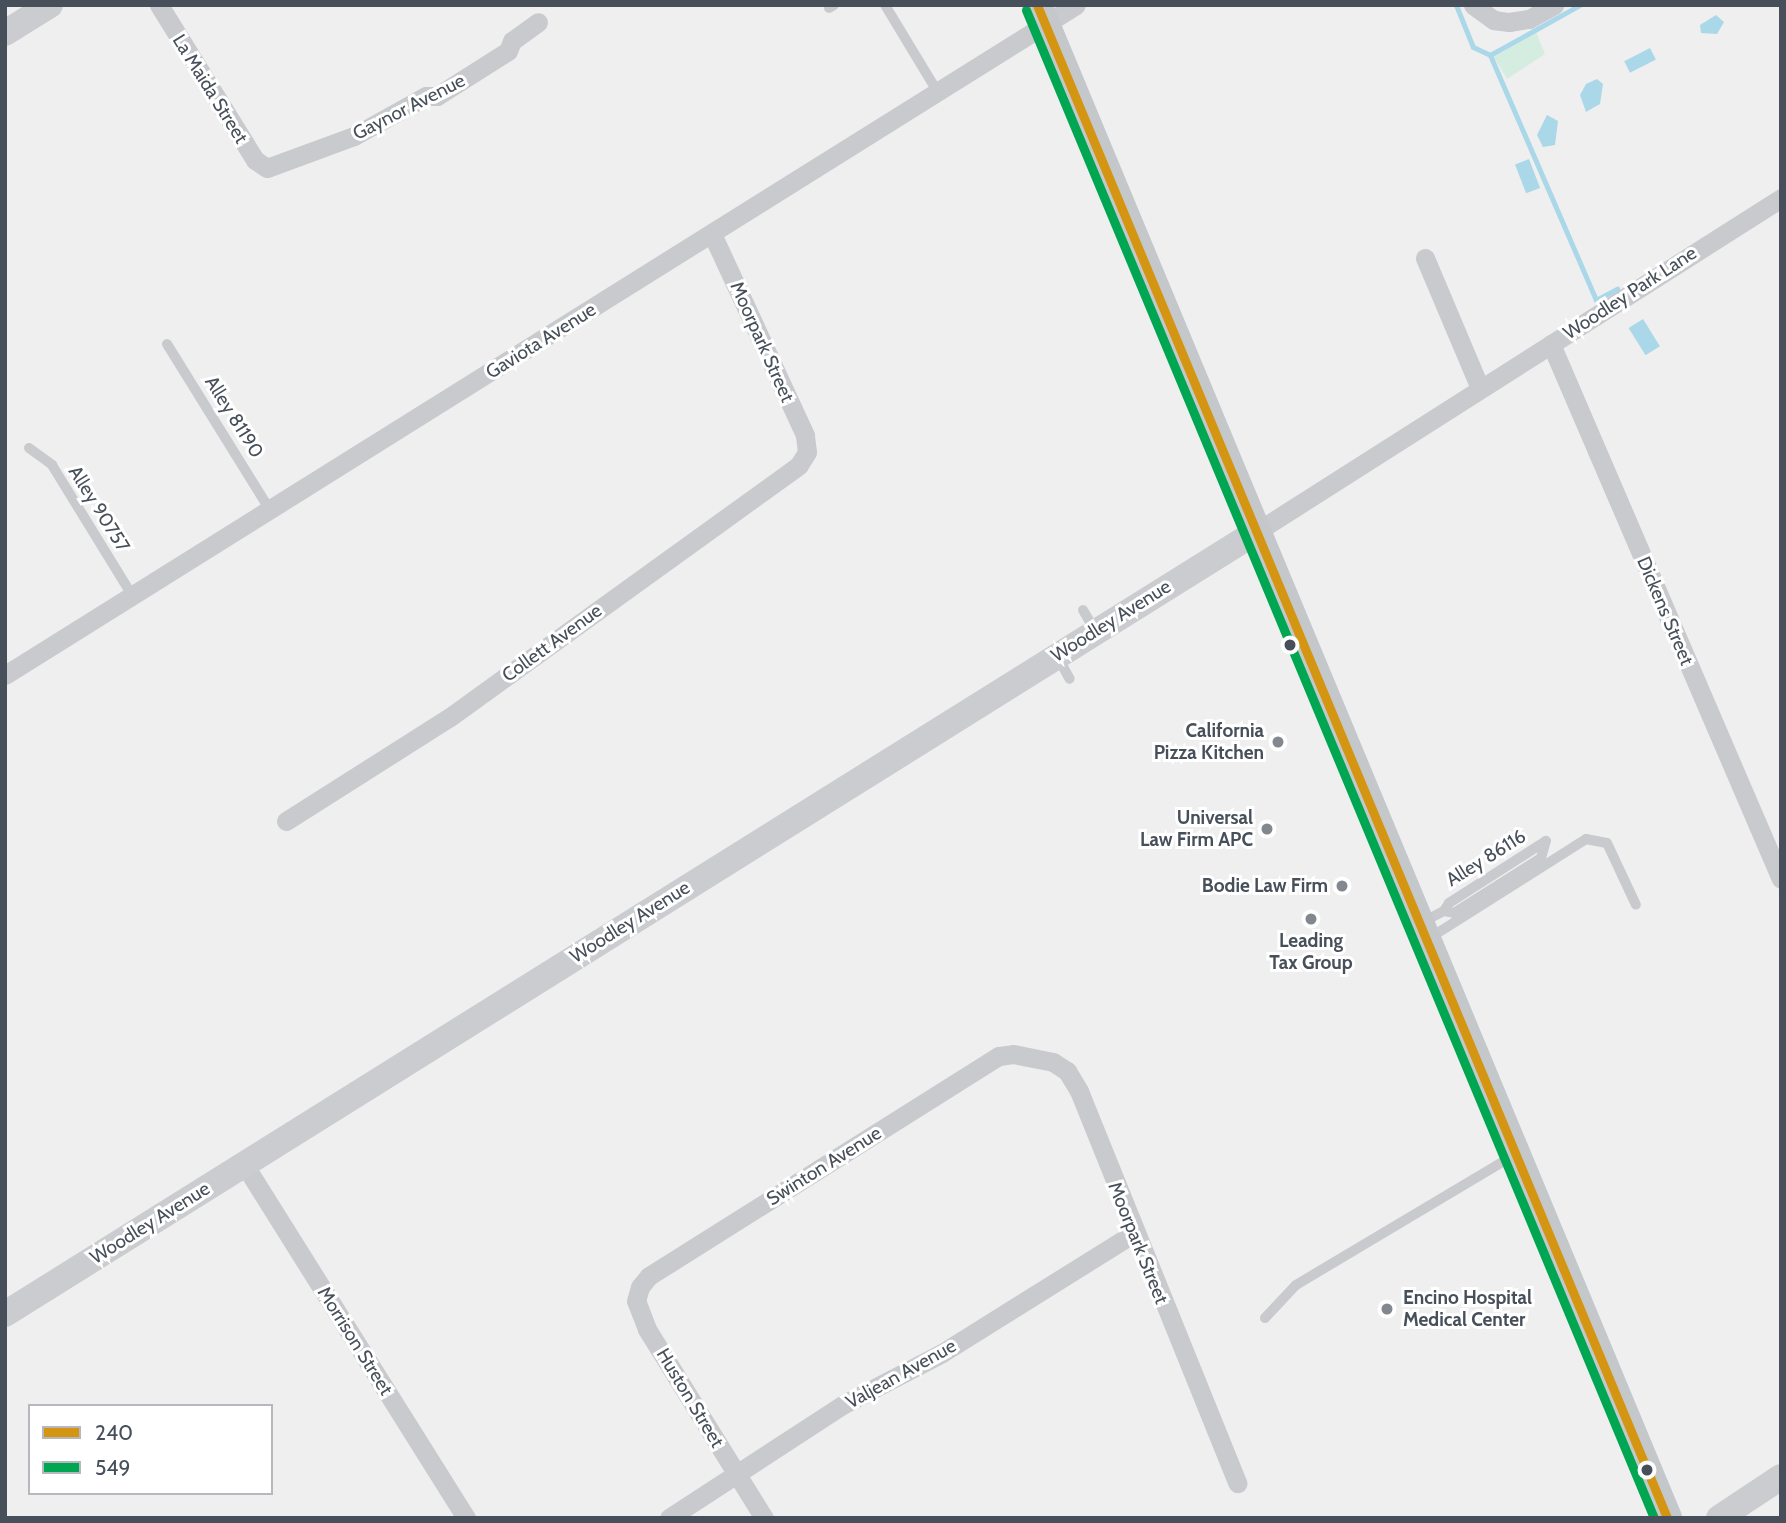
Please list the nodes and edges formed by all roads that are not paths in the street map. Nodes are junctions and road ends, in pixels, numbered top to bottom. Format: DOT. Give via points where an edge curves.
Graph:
graph roads {
  1 [pos="50,5"];
  2 [pos="159,5"];
  3 [pos="886,5"];
  4 [pos="1076,5"];
  5 [pos="1473,5"];
  6 [pos="1554,5"];
  7 [pos="1041,15"];
  8 [pos="538,22"];
  9 [pos="5,33"];
  10 [pos="937,91"];
  11 [pos="267,169"];
  12 [pos="1781,198"];
  13 [pos="712,234"];
  14 [pos="1425,258"];
  15 [pos="167,344"];
  16 [pos="1551,344"];
  17 [pos="1480,388"];
  18 [pos="29,448"];
  19 [pos="807,452"];
  20 [pos="270,510"];
  21 [pos="1256,532"];
  22 [pos="132,596"];
  23 [pos="5,676"];
  24 [pos="286,821"];
  25 [pos="1781,878"];
  26 [pos="1636,905"];
  27 [pos="1431,924"];
  28 [pos="999,1056"];
  29 [pos="1517,1154"];
  30 [pos="244,1164"];
  31 [pos="1134,1233"];
  32 [pos="649,1276"];
  33 [pos="5,1314"];
  34 [pos="1265,1318"];
  35 [pos="737,1475"];
  36 [pos="1781,1477"];
  37 [pos="1237,1483"];
  38 [pos="466,1518"];
  39 [pos="669,1518"];
  40 [pos="764,1518"];
  41 [pos="1667,1518"];
  42 [pos="1719,1518"];
  1 -- 9 [label="street"];
  2 -- 11 [label="street, La Maida Street" via="254,160"];
  3 -- 10 [label="lane"];
  4 -- 7 [label="street, Gaviota Avenue"];
  5 -- 6 [label="street" via="1494,20 1529,19"];
  7 -- 10 [label="street, Gaviota Avenue"];
  7 -- 21 [label="main road"];
  8 -- 11 [label="street, Gaynor Avenue" via="512,41 508,51 437,96 426,96 355,136"];
  10 -- 13 [label="street, Gaviota Avenue"];
  12 -- 16 [label="street, Woodley Park Lane"];
  13 -- 19 [label="street, Moorpark Street" via="805,435"];
  13 -- 20 [label="street, Gaviota Avenue"];
  14 -- 17 [label="street"];
  15 -- 20 [label="lane, Alley 81190"];
  16 -- 17 [label="street, Woodley Park Lane"];
  16 -- 25 [label="street, Dickens Street"];
  17 -- 21 [label="street, Woodley Park Lane"];
  18 -- 22 [label="lane, Alley 90757" via="52,466"];
  19 -- 24 [label="street, Collett Avenue" via="799,465 450,717"];
  20 -- 22 [label="street, Gaviota Avenue"];
  21 -- 27 [label="main road"];
  21 -- 30 [label="street, Woodley Avenue" via="1089,621 1063,667"];
  22 -- 23 [label="street, Gaviota Avenue"];
  26 -- 27 [label="lane" via="1607,843 1586,839"];
  27 -- 27 [label="lane, Alley 86116" via="1541,858 1546,841 1449,902"];
  27 -- 29 [label="main road"];
  28 -- 31 [label="street, Moorpark Street" via="1043,1056 1066,1071 1079,1091"];
  28 -- 32 [label="street, Swinton Avenue"];
  29 -- 34 [label="lane" via="1481,1171 1296,1285"];
  29 -- 41 [label="main road"];
  30 -- 33 [label="street, Woodley Avenue"];
  30 -- 38 [label="street, Morrison Street"];
  31 -- 35 [label="street, Valjean Avenue" via="942,1353 844,1404"];
  31 -- 37 [label="street, Moorpark Street"];
  32 -- 35 [label="street, Huston Street" via="638,1294 639,1314"];
  35 -- 39 [label="street, Valjean Avenue"];
  35 -- 40 [label="street, Huston Street"];
  36 -- 42 [label="street"];
}
